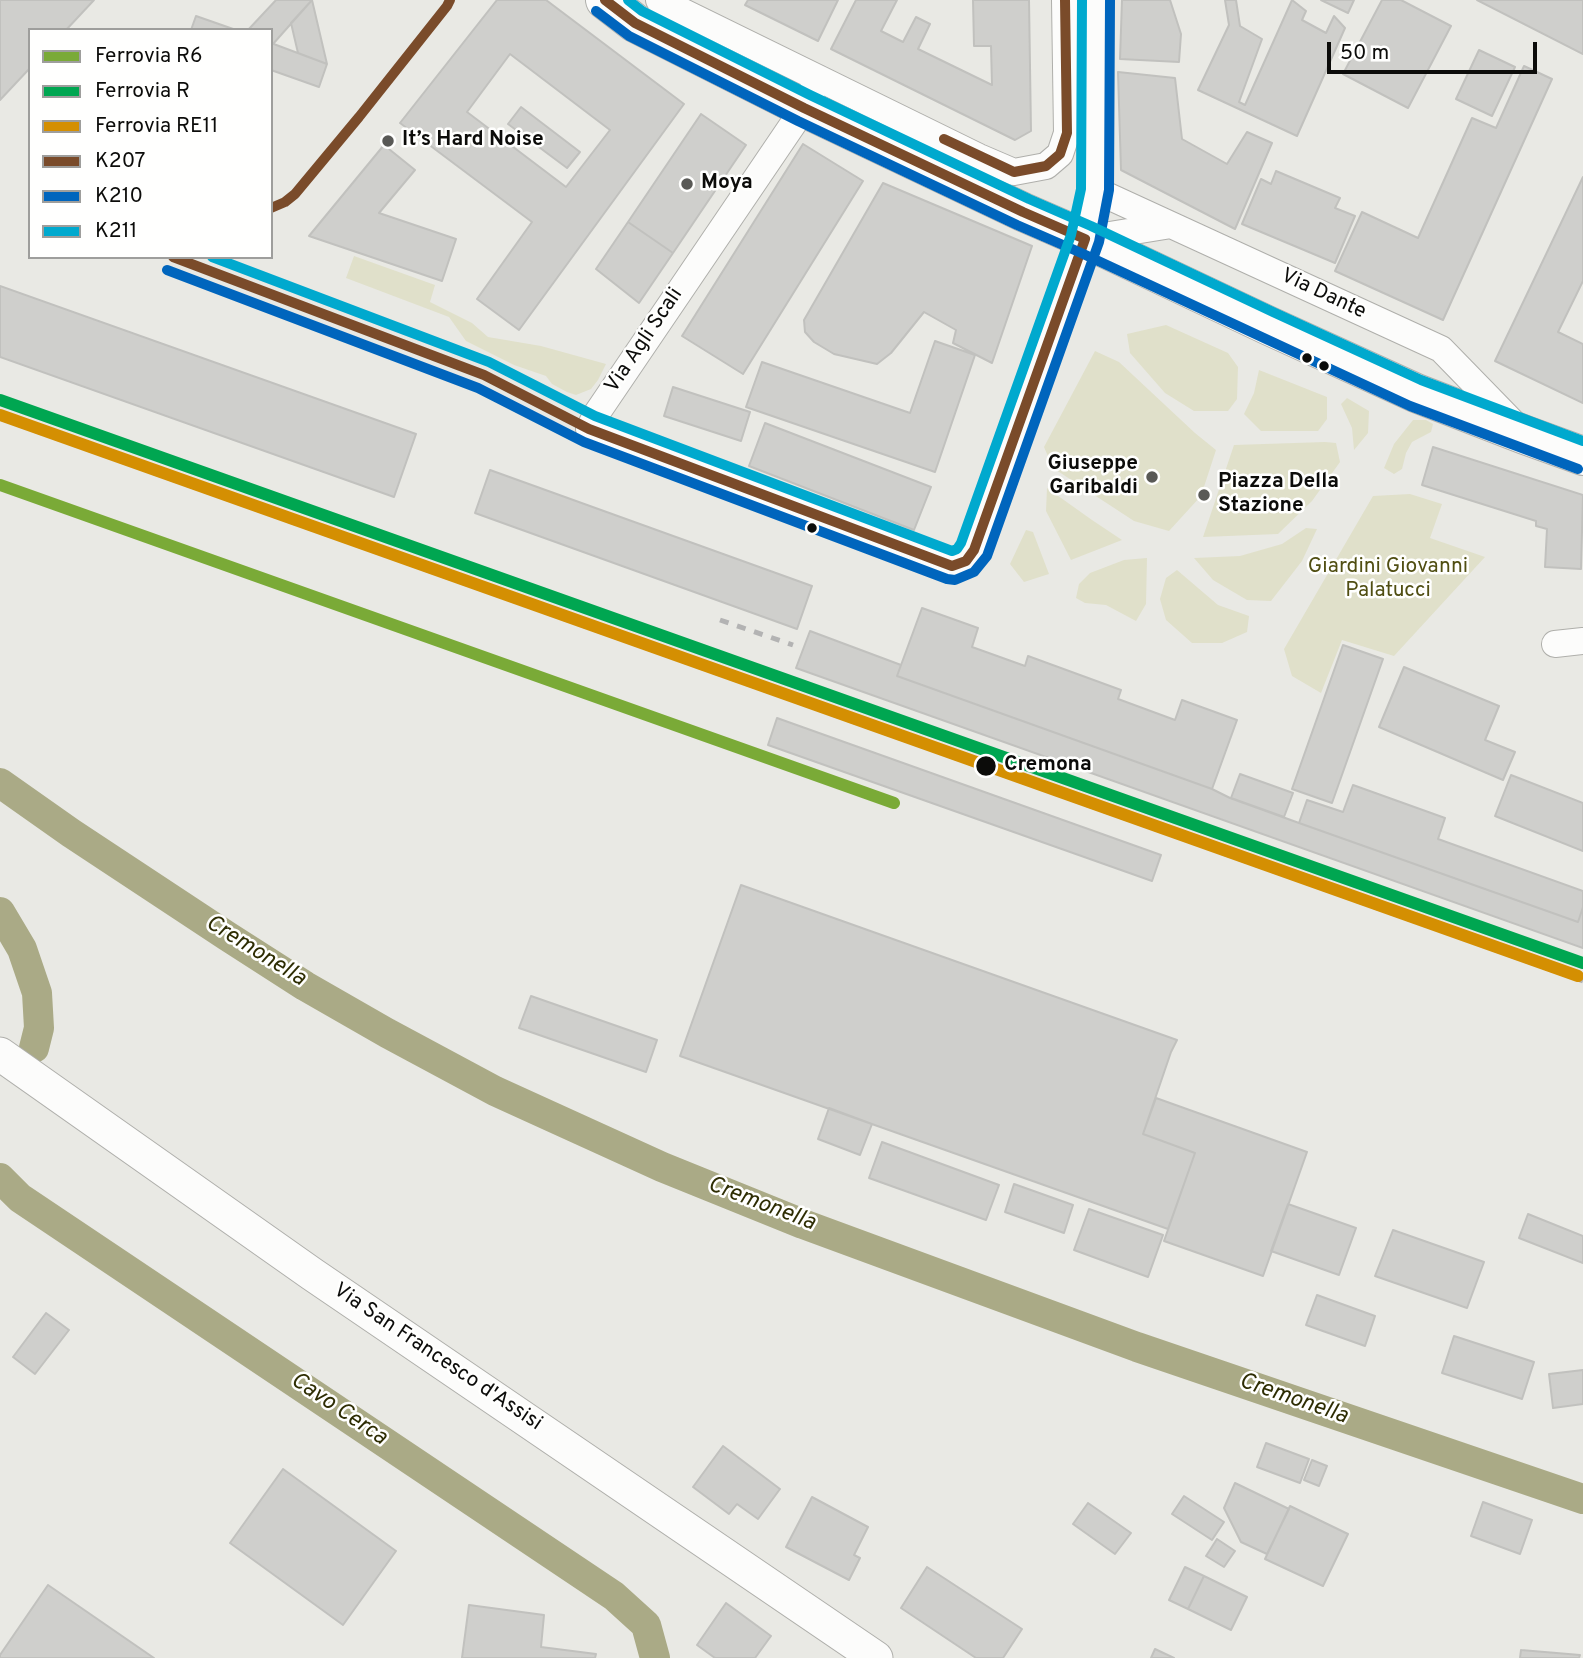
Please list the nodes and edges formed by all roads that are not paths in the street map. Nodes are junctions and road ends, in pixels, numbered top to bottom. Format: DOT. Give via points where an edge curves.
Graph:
graph roads {
  1 [pos="605,0"];
  2 [pos="659,0"];
  3 [pos="1065,0"];
  4 [pos="1096,0"];
  5 [pos="811,93"];
  6 [pos="1095,190"];
  7 [pos="1171,225"];
  8 [pos="1085,239"];
  9 [pos="1525,435"];
  10 [pos="1583,456"];
  11 [pos="1583,641"];
  12 [pos="1555,645"];
  13 [pos="0,1054"];
  14 [pos="876,1658"];
  1 -- 5 [label="main road, Via Dante" via="635,23"];
  2 -- 5 [label="street, Via Dante"];
  3 -- 5 [label="street, Via Dante" via="1067,133 1060,154 1046,166 1014,172"];
  4 -- 6 [label="street"];
  5 -- 8 [label="main road, Via Dante" via="1023,212"];
  5 -- 8 [label="street, Via Agli Scali" via="589,429 951,566 966,561 975,550"];
  6 -- 7 [label="street, Via Dante"];
  6 -- 8 [label="street"];
  7 -- 8 [label="street"];
  7 -- 9 [label="street, Via Dante" via="1441,349"];
  8 -- 9 [label="main road, Via Dante" via="1416,393"];
  9 -- 10 [label="main road, Via Dante"];
  11 -- 12 [label="street"];
  13 -- 14 [label="street, Via San Francesco d'Assisi" via="312,1274"];
}
